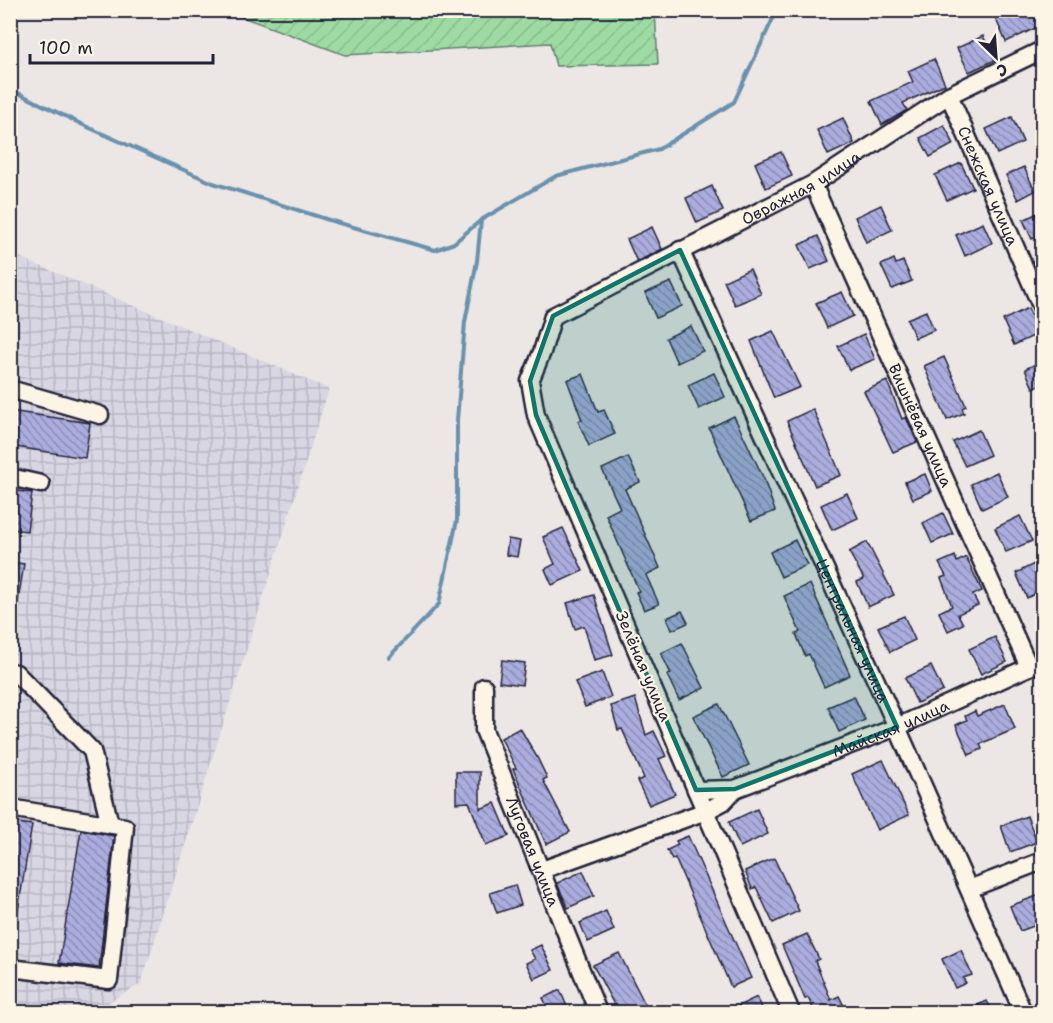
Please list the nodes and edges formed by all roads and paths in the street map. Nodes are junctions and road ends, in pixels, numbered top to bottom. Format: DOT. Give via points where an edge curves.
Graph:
graph roads {
  1 [pos="1042,50"];
  2 [pos="949,95"];
  3 [pos="813,184"];
  4 [pos="680,250"];
  5 [pos="1042,308"];
  6 [pos="553,316"];
  7 [pos="10,389"];
  8 [pos="100,415"];
  9 [pos="10,477"];
  10 [pos="41,484"];
  11 [pos="1036,664"];
  12 [pos="10,672"];
  13 [pos="484,687"];
  14 [pos="897,727"];
  15 [pos="735,789"];
  16 [pos="696,790"];
  17 [pos="10,808"];
  18 [pos="706,811"];
  19 [pos="110,824"];
  20 [pos="1042,861"];
  21 [pos="542,870"];
  22 [pos="969,889"];
  23 [pos="10,968"];
  24 [pos="598,1012"];
  25 [pos="791,1012"];
  26 [pos="1023,1012"];
  1 -- 2 [label="street, Овражная улица"];
  2 -- 3 [label="street, Овражная улица"];
  2 -- 5 [label="street, Снежская улица"];
  3 -- 4 [label="street, Овражная улица"];
  3 -- 11 [label="street, Вишнёвая улица"];
  4 -- 6 [label="street, Овражная улица"];
  4 -- 14 [label="street, Центральная улица"];
  6 -- 16 [label="street, Зелёная улица" via="530,381 536,415"];
  7 -- 8 [label="street"];
  9 -- 10 [label="street"];
  11 -- 14 [label="street, Майская улица"];
  12 -- 19 [label="street" via="16,673 92,751"];
  13 -- 21 [label="street, Луговая улица" via="484,730"];
  14 -- 15 [label="street, Майская улица"];
  14 -- 22 [label="street, Центральная улица"];
  15 -- 16 [label="street"];
  15 -- 18 [label="street" via="723,802"];
  16 -- 18 [label="street, Зелёная улица"];
  17 -- 19 [label="street"];
  18 -- 21 [label="street"];
  18 -- 25 [label="street, Зелёная улица"];
  19 -- 23 [label="street" via="125,827 109,980"];
  20 -- 22 [label="street"];
  21 -- 24 [label="street, Луговая улица"];
  22 -- 26 [label="street, Центральная улица"];
}
